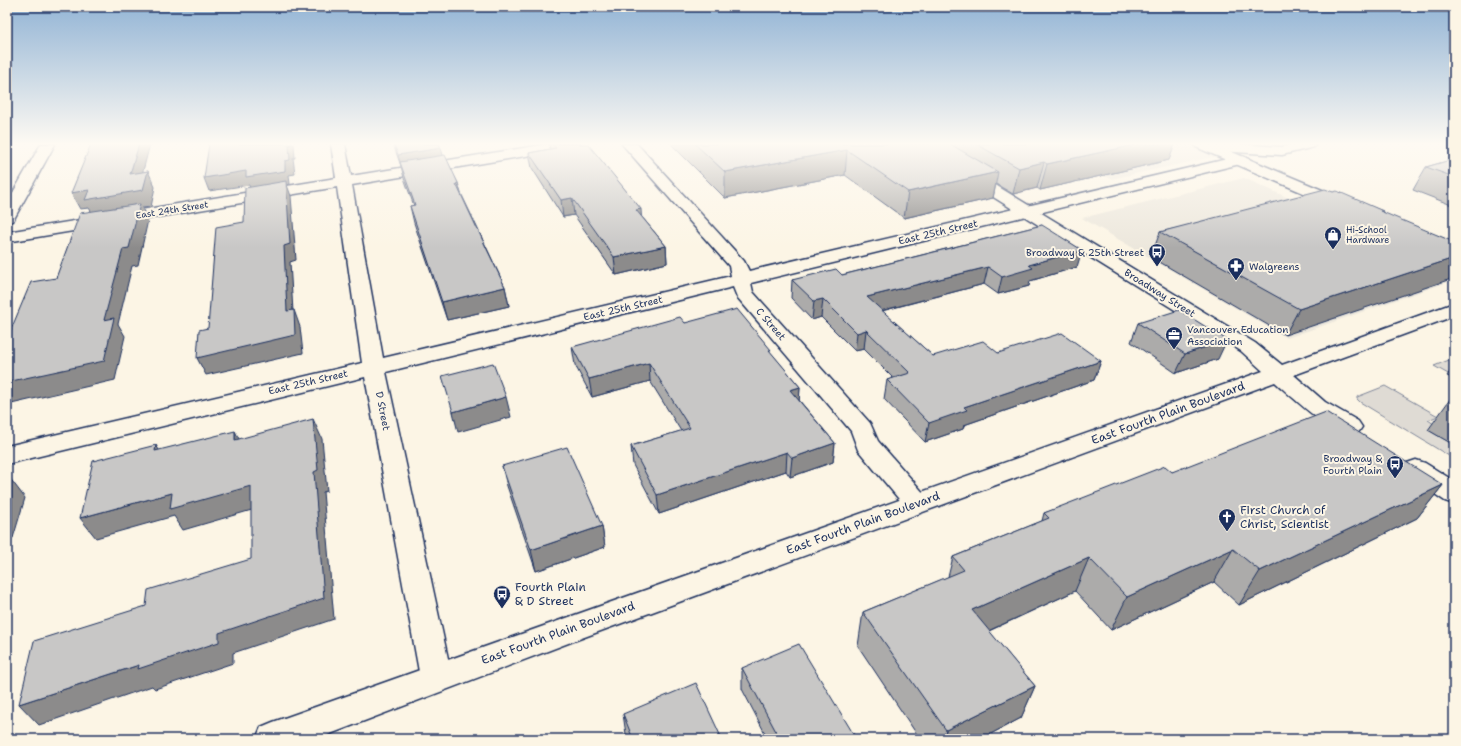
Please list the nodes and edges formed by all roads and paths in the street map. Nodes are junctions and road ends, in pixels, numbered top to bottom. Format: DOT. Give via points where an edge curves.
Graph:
graph roads {
  1 [pos="28,179"];
  2 [pos="343,179"];
  3 [pos="363,179"];
  4 [pos="660,179"];
  5 [pos="975,179"];
  6 [pos="1161,179"];
  7 [pos="1282,179"];
  8 [pos="344,182"];
  9 [pos="1354,209"];
  10 [pos="1027,211"];
  11 [pos="7,217"];
  12 [pos="7,237"];
  13 [pos="741,280"];
  14 [pos="1454,308"];
  15 [pos="374,367"];
  16 [pos="1280,373"];
  17 [pos="1369,440"];
  18 [pos="7,455"];
  19 [pos="1395,456"];
  20 [pos="1454,494"];
  21 [pos="917,504"];
  22 [pos="436,677"];
  23 [pos="273,739"];
  1 -- 11 [label="street"];
  2 -- 8 [label="street, D Street"];
  3 -- 8 [label="street, East 24th Street"];
  4 -- 13 [label="street, C Street" via="738,265"];
  5 -- 10 [label="street, Broadway Street"];
  6 -- 10 [label="street, East 25th Street"];
  7 -- 9 [label="street"];
  8 -- 12 [label="street, East 24th Street"];
  8 -- 15 [label="street, D Street"];
  10 -- 13 [label="street, East 25th Street"];
  10 -- 16 [label="street, Broadway Street" via="1248,347"];
  13 -- 15 [label="street, East 25th Street"];
  13 -- 21 [label="street, C Street" via="744,293 862,428 867,444"];
  14 -- 16 [label="street, East Fourth Plain Boulevard"];
  15 -- 18 [label="street, East 25th Street"];
  15 -- 22 [label="street, D Street"];
  16 -- 17 [label="street, Broadway Street" via="1317,407"];
  16 -- 21 [label="street, East Fourth Plain Boulevard"];
  19 -- 20 [label="street"];
  21 -- 22 [label="street, East Fourth Plain Boulevard"];
  22 -- 23 [label="street, East Fourth Plain Boulevard"];
}
